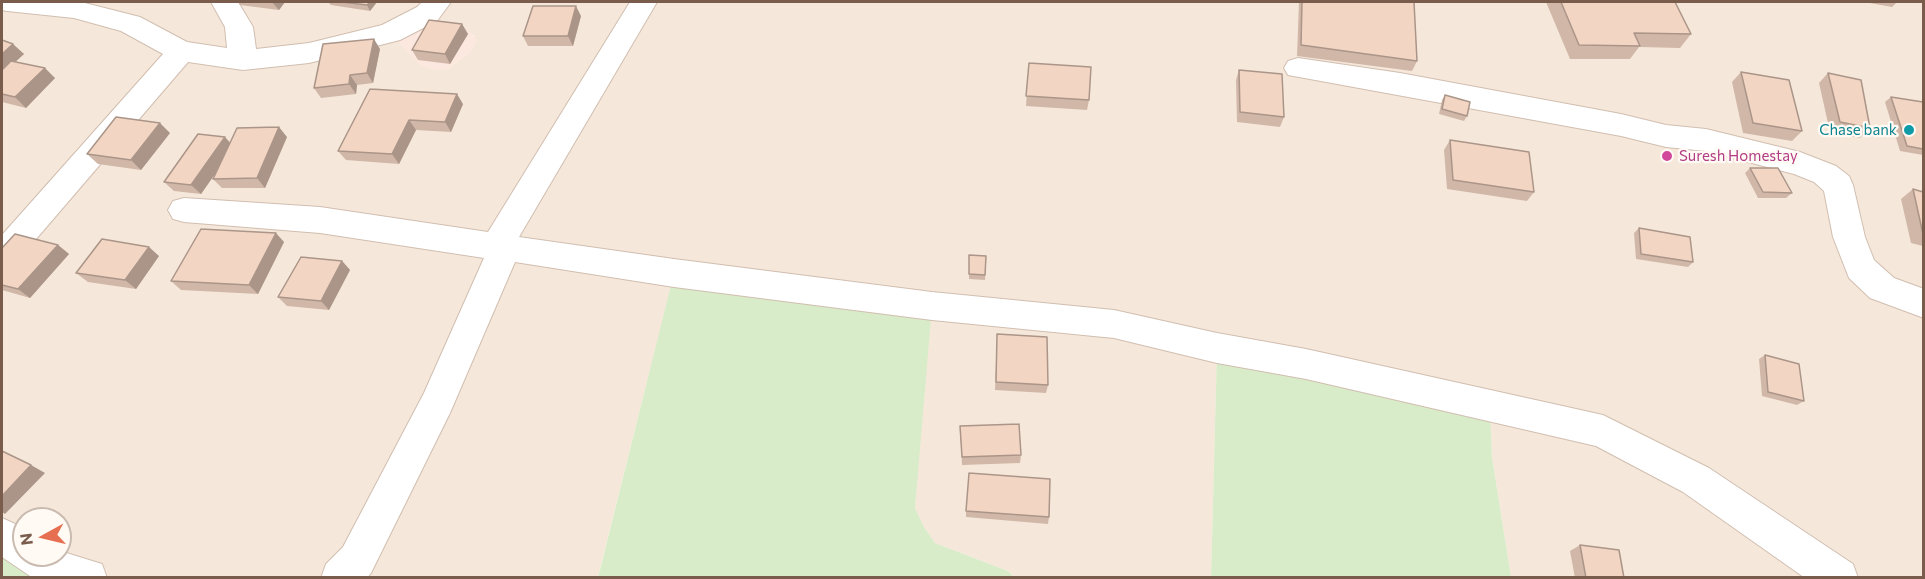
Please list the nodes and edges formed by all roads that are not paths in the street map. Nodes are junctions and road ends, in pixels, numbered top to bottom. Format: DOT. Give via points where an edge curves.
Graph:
graph roads {
  1 [pos="7,2"];
  2 [pos="225,2"];
  3 [pos="437,2"];
  4 [pos="643,2"];
  5 [pos="181,51"];
  6 [pos="243,60"];
  7 [pos="1298,68"];
  8 [pos="183,210"];
  9 [pos="501,247"];
  10 [pos="2,257"];
  11 [pos="1923,304"];
  12 [pos="52,567"];
  13 [pos="88,578"];
  14 [pos="340,578"];
  15 [pos="1839,578"];
  1 -- 5 [label="street" via="74,9 130,24"];
  2 -- 6 [label="street" via="239,27"];
  3 -- 6 [label="street" via="427,14 390,33 309,53"];
  4 -- 9 [label="street"];
  5 -- 6 [label="street"];
  5 -- 10 [label="street"];
  7 -- 11 [label="street" via="1412,86 1666,136 1706,140 1800,164 1825,174 1838,185 1849,237 1861,268 1882,288"];
  8 -- 9 [label="street" via="320,220"];
  9 -- 14 [label="street" via="438,402 357,560"];
  9 -- 15 [label="street" via="920,305 1114,324 1603,431 1696,480"];
  12 -- 13 [label="street"];
}
